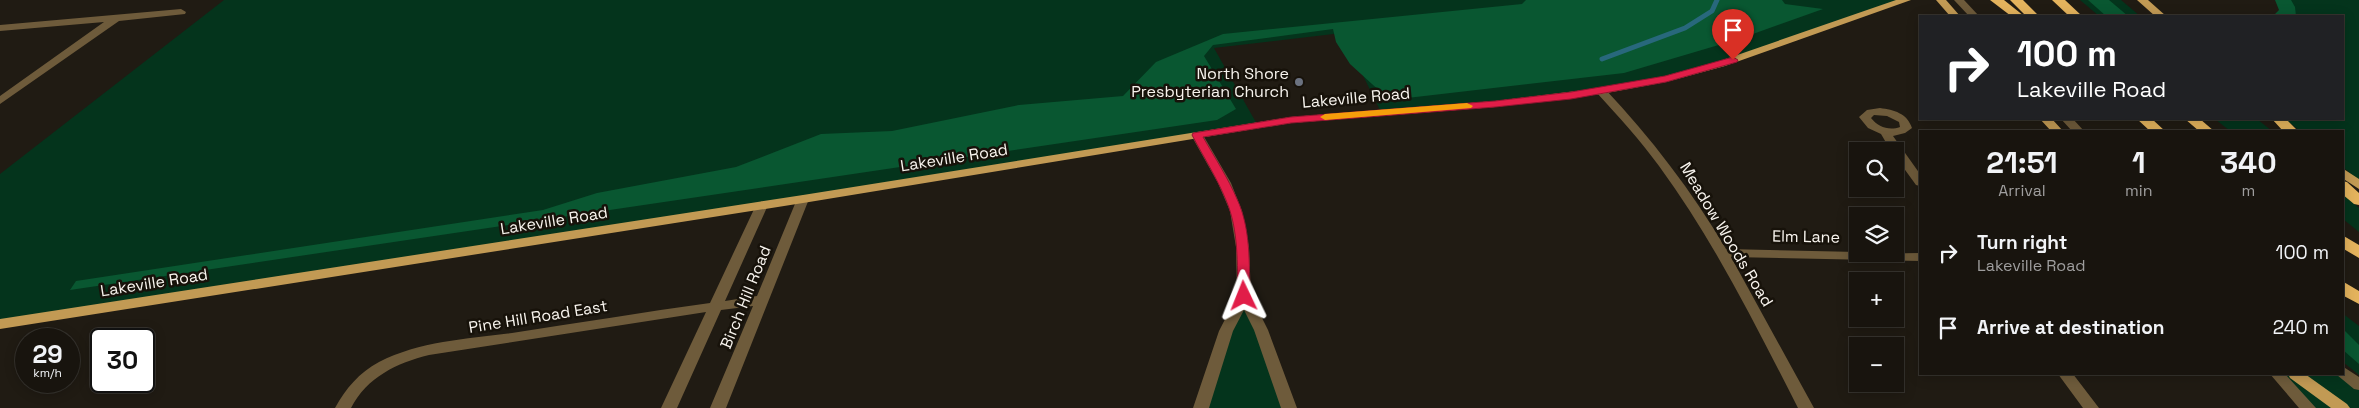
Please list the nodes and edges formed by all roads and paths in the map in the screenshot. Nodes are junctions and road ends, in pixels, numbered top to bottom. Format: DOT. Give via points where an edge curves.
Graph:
graph roads {
  1 [pos="1906,0"];
  2 [pos="1941,0"];
  3 [pos="1959,0"];
  4 [pos="2058,0"];
  5 [pos="2142,0"];
  6 [pos="1997,1"];
  7 [pos="2017,1"];
  8 [pos="181,12"];
  9 [pos="1954,15"];
  10 [pos="1973,15"];
  11 [pos="2017,15"];
  12 [pos="2032,15"];
  13 [pos="2075,15"];
  14 [pos="2160,15"];
  15 [pos="117,17"];
  16 [pos="0,28"];
  17 [pos="1601,91"];
  18 [pos="0,101"];
  19 [pos="2047,120"];
  20 [pos="2067,120"];
  21 [pos="2145,120"];
  22 [pos="2193,120"];
  23 [pos="2280,120"];
  24 [pos="2056,130"];
  25 [pos="2077,130"];
  26 [pos="2157,130"];
  27 [pos="2206,130"];
  28 [pos="2292,130"];
  29 [pos="1886,131"];
  30 [pos="1197,135"];
  31 [pos="2344,174"];
  32 [pos="1919,181"];
  33 [pos="2359,185"];
  34 [pos="2344,187"];
  35 [pos="802,199"];
  36 [pos="2359,200"];
  37 [pos="762,205"];
  38 [pos="2344,242"];
  39 [pos="1721,253"];
  40 [pos="2359,253"];
  41 [pos="1919,257"];
  42 [pos="2344,288"];
  43 [pos="1244,296"];
  44 [pos="2359,299"];
  45 [pos="763,300"];
  46 [pos="716,306"];
  47 [pos="0,324"];
  48 [pos="2344,373"];
  49 [pos="2066,375"];
  50 [pos="2278,375"];
  51 [pos="2296,375"];
  52 [pos="2359,385"];
  53 [pos="342,408"];
  54 [pos="669,408"];
  55 [pos="718,408"];
  56 [pos="1201,408"];
  57 [pos="1288,408"];
  58 [pos="1806,408"];
  59 [pos="2091,408"];
  60 [pos="2308,408"];
  61 [pos="2342,408"];
  1 -- 17 [label="main road, Lakeville Road" via="1721,64 1666,79"];
  2 -- 9 [label="main road"];
  3 -- 10 [label="street"];
  4 -- 13 [label="highway"];
  5 -- 14 [label="main road"];
  6 -- 11 [label="highway"];
  7 -- 12 [label="highway"];
  8 -- 15 [label="street"];
  15 -- 16 [label="street"];
  15 -- 18 [label="street"];
  17 -- 30 [label="main road, Lakeville Road" via="1502,104 1291,120"];
  17 -- 39 [label="street, Meadow Woods Road" via="1662,160"];
  19 -- 24 [label="main road"];
  20 -- 25 [label="street"];
  21 -- 26 [label="highway"];
  22 -- 27 [label="highway"];
  23 -- 28 [label="highway"];
  29 -- 32 [label="street"];
  30 -- 35 [label="main road, Lakeville Road"];
  30 -- 43 [label="street" via="1232,200 1238,219"];
  31 -- 33 [label="main road"];
  34 -- 36 [label="highway"];
  35 -- 37 [label="main road, Lakeville Road"];
  35 -- 45 [label="street, Birch Hill Road"];
  37 -- 46 [label="street"];
  37 -- 47 [label="main road, Lakeville Road"];
  38 -- 40 [label="highway"];
  39 -- 41 [label="street, Elm Lane"];
  39 -- 58 [label="street, Meadow Woods Road"];
  42 -- 44 [label="highway"];
  43 -- 56 [label="street" via="1226,331"];
  43 -- 57 [label="street"];
  45 -- 46 [label="street, Pine Hill Road East"];
  45 -- 55 [label="street, Birch Hill Road"];
  46 -- 53 [label="street, Pine Hill Road East" via="402,358 358,383"];
  46 -- 54 [label="street"];
  48 -- 52 [label="street"];
  49 -- 59 [label="street"];
  50 -- 60 [label="street"];
  51 -- 61 [label="main road"];
}
